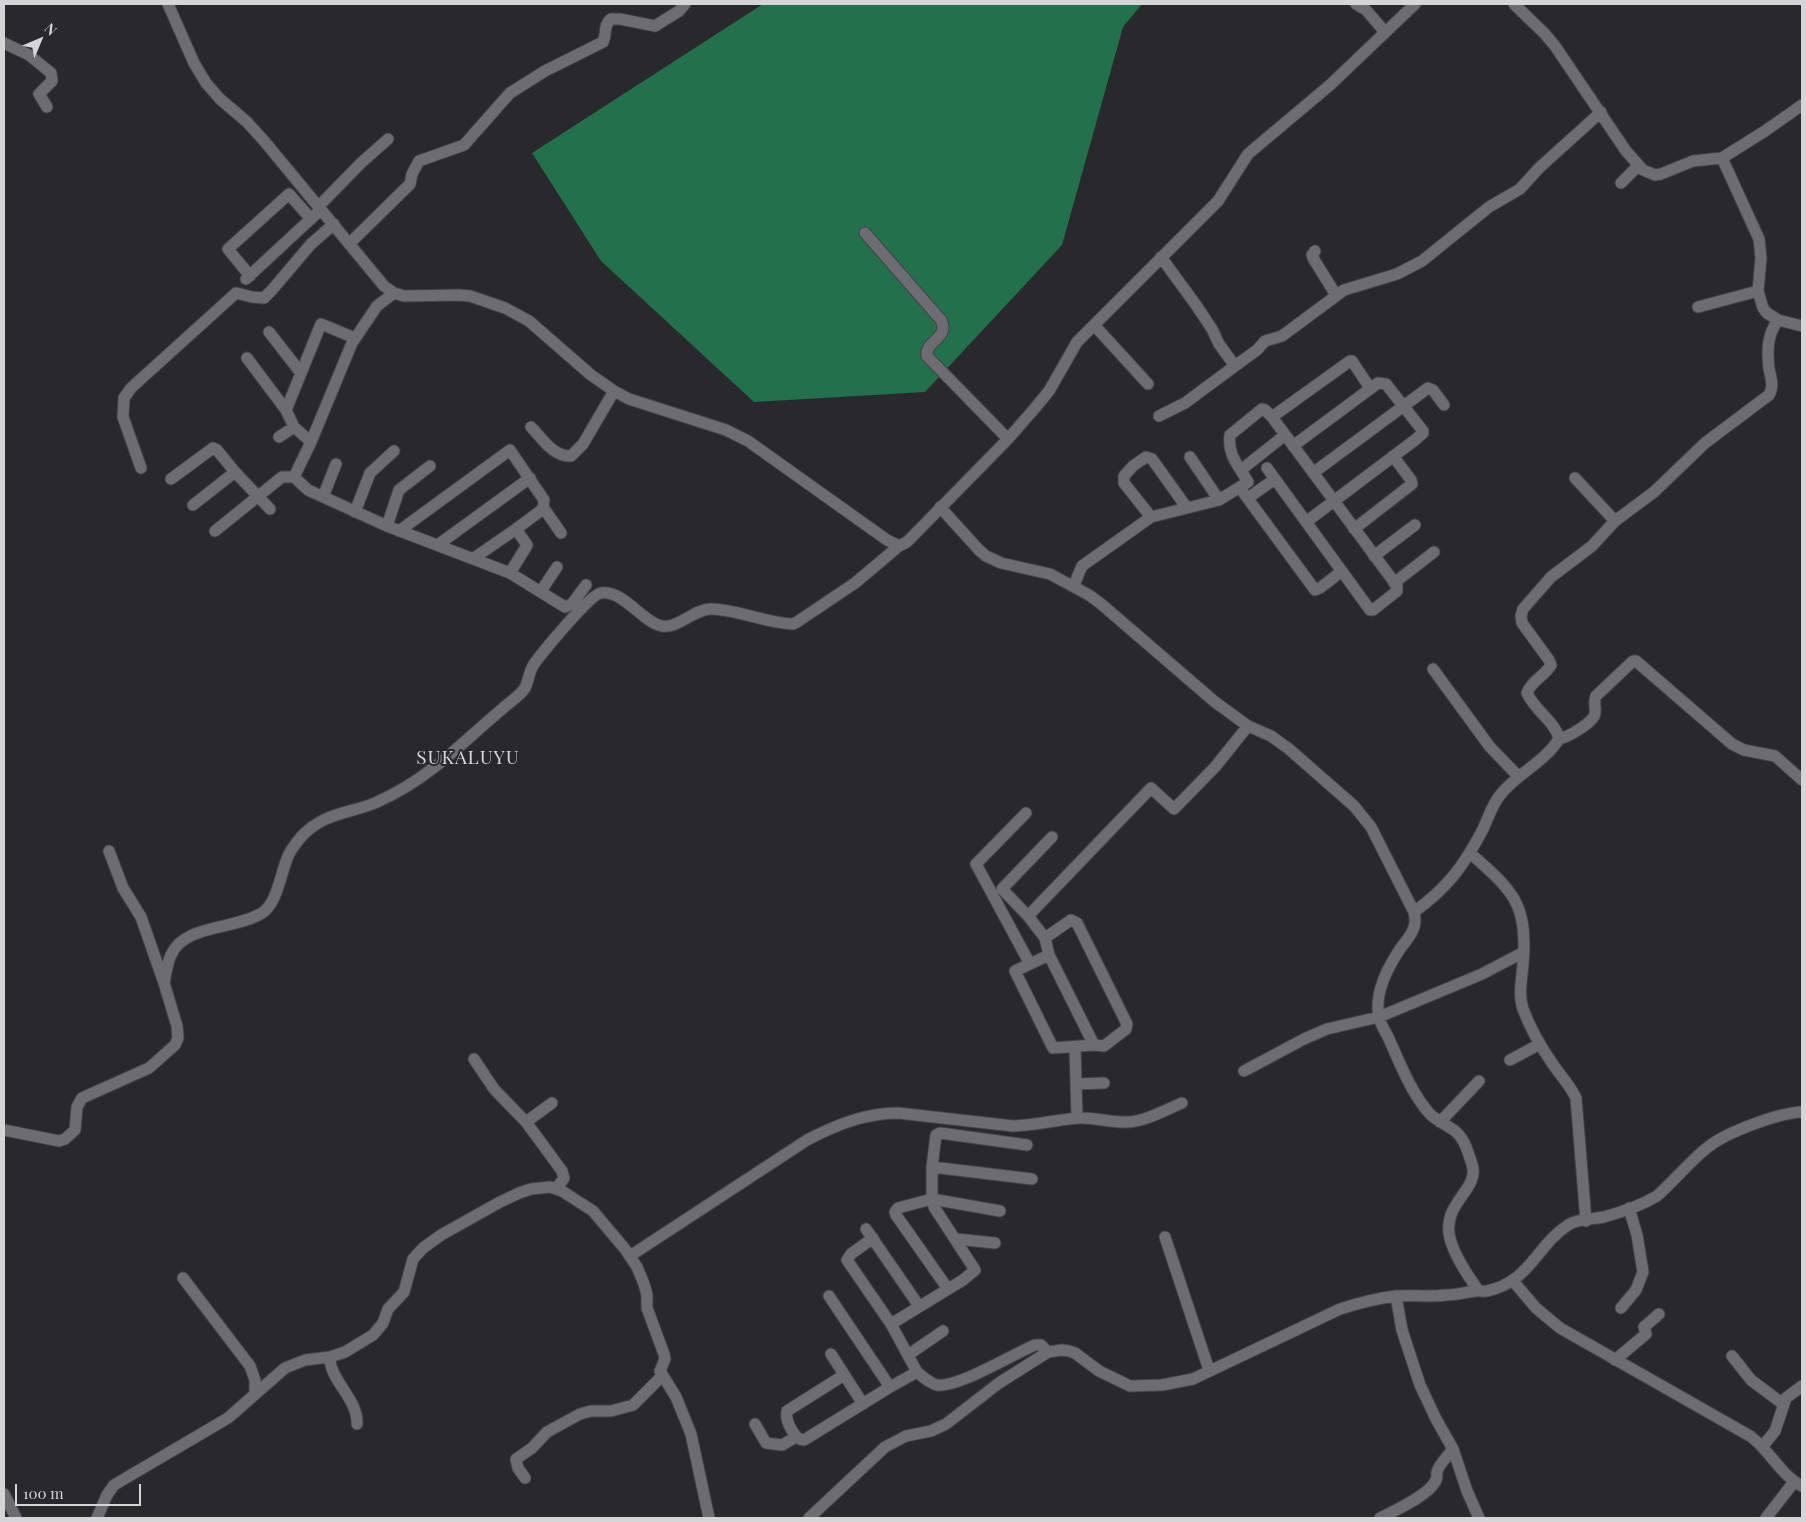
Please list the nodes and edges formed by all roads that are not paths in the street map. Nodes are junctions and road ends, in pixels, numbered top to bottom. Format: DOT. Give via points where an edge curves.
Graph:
graph roads {
  1 [pos="168,4"];
  2 [pos="685,4"];
  3 [pos="1356,4"];
  4 [pos="1415,4"];
  5 [pos="1514,4"];
  6 [pos="1385,32"];
  7 [pos="4,44"];
  8 [pos="48,107"];
  9 [pos="1802,107"];
  10 [pos="1602,112"];
  11 [pos="388,139"];
  12 [pos="1722,158"];
  13 [pos="1638,166"];
  14 [pos="1620,183"];
  15 [pos="320,208"];
  16 [pos="311,218"];
  17 [pos="334,224"];
  18 [pos="865,232"];
  19 [pos="350,243"];
  20 [pos="1316,251"];
  21 [pos="1161,258"];
  22 [pos="1758,291"];
  23 [pos="394,293"];
  24 [pos="1336,295"];
  25 [pos="1698,307"];
  26 [pos="1778,320"];
  27 [pos="1094,325"];
  28 [pos="1802,326"];
  29 [pos="269,332"];
  30 [pos="355,338"];
  31 [pos="247,358"];
  32 [pos="1235,366"];
  33 [pos="301,373"];
  34 [pos="1148,384"];
  35 [pos="1370,388"];
  36 [pos="614,391"];
  37 [pos="1444,405"];
  38 [pos="1404,406"];
  39 [pos="286,410"];
  40 [pos="1159,416"];
  41 [pos="1272,417"];
  42 [pos="294,427"];
  43 [pos="531,427"];
  44 [pos="1285,435"];
  45 [pos="279,437"];
  46 [pos="1008,439"];
  47 [pos="311,442"];
  48 [pos="1293,446"];
  49 [pos="394,451"];
  50 [pos="1394,456"];
  51 [pos="1190,457"];
  52 [pos="336,464"];
  53 [pos="430,466"];
  54 [pos="141,468"];
  55 [pos="1267,468"];
  56 [pos="1241,470"];
  57 [pos="235,472"];
  58 [pos="1313,473"];
  59 [pos="294,477"];
  60 [pos="530,478"];
  61 [pos="1274,478"];
  62 [pos="1575,478"];
  63 [pos="171,479"];
  64 [pos="1240,488"];
  65 [pos="257,497"];
  66 [pos="323,497"];
  67 [pos="1248,498"];
  68 [pos="1220,500"];
  69 [pos="1334,502"];
  70 [pos="193,505"];
  71 [pos="940,507"];
  72 [pos="1186,508"];
  73 [pos="270,509"];
  74 [pos="543,510"];
  75 [pos="355,512"];
  76 [pos="1151,517"];
  77 [pos="1615,521"];
  78 [pos="1306,522"];
  79 [pos="1415,525"];
  80 [pos="387,526"];
  81 [pos="516,529"];
  82 [pos="1354,529"];
  83 [pos="215,531"];
  84 [pos="399,531"];
  85 [pos="560,532"];
  86 [pos="439,544"];
  87 [pos="899,546"];
  88 [pos="1434,552"];
  89 [pos="1374,556"];
  90 [pos="474,558"];
  91 [pos="557,567"];
  92 [pos="1342,571"];
  93 [pos="510,572"];
  94 [pos="1394,582"];
  95 [pos="586,584"];
  96 [pos="1074,585"];
  97 [pos="541,591"];
  98 [pos="1433,669"];
  99 [pos="1248,726"];
  100 [pos="1559,739"];
  101 [pos="1519,777"];
  102 [pos="1802,780"];
  103 [pos="1026,813"];
  104 [pos="1052,837"];
  105 [pos="109,851"];
  106 [pos="1470,853"];
  107 [pos="986,884"];
  108 [pos="1002,889"];
  109 [pos="1414,912"];
  110 [pos="1028,916"];
  111 [pos="1045,938"];
  112 [pos="1524,952"];
  113 [pos="1049,955"];
  114 [pos="1030,964"];
  115 [pos="164,983"];
  116 [pos="1379,1017"];
  117 [pos="1540,1044"];
  118 [pos="1094,1045"];
  119 [pos="1075,1047"];
  120 [pos="474,1059"];
  121 [pos="1510,1060"];
  122 [pos="1244,1071"];
  123 [pos="1479,1081"];
  124 [pos="1104,1083"];
  125 [pos="1076,1084"];
  126 [pos="1182,1103"];
  127 [pos="552,1104"];
  128 [pos="1802,1112"];
  129 [pos="1077,1118"];
  130 [pos="526,1122"];
  131 [pos="1440,1122"];
  132 [pos="4,1130"];
  133 [pos="1027,1146"];
  134 [pos="932,1167"];
  135 [pos="1032,1179"];
  136 [pos="558,1188"];
  137 [pos="932,1199"];
  138 [pos="1629,1208"];
  139 [pos="1000,1211"];
  140 [pos="1586,1221"];
  141 [pos="1165,1237"];
  142 [pos="956,1239"];
  143 [pos="995,1243"];
  144 [pos="630,1256"];
  145 [pos="183,1278"];
  146 [pos="1513,1281"];
  147 [pos="948,1289"];
  148 [pos="1478,1290"];
  149 [pos="829,1296"];
  150 [pos="1396,1296"];
  151 [pos="918,1306"];
  152 [pos="1622,1308"];
  153 [pos="1659,1314"];
  154 [pos="891,1324"];
  155 [pos="944,1331"];
  156 [pos="1048,1352"];
  157 [pos="831,1354"];
  158 [pos="908,1355"];
  159 [pos="1732,1356"];
  160 [pos="330,1357"];
  161 [pos="1615,1360"];
  162 [pos="1209,1370"];
  163 [pos="917,1372"];
  164 [pos="844,1375"];
  165 [pos="662,1376"];
  166 [pos="1802,1386"];
  167 [pos="890,1387"];
  168 [pos="255,1394"];
  169 [pos="863,1404"];
  170 [pos="1783,1404"];
  171 [pos="357,1424"];
  172 [pos="755,1424"];
  173 [pos="796,1438"];
  174 [pos="1763,1446"];
  175 [pos="1453,1449"];
  176 [pos="525,1478"];
  177 [pos="1798,1484"];
  178 [pos="4,1494"];
  179 [pos="16,1518"];
  180 [pos="97,1518"];
  181 [pos="709,1518"];
  182 [pos="809,1518"];
  183 [pos="1380,1518"];
  184 [pos="1479,1518"];
  185 [pos="1766,1518"];
  1 -- 15 [label="street" via="206,83 247,122"];
  2 -- 19 [label="street" via="654,26 611,19 606,24 604,42 510,93 464,145 419,161 410,184"];
  3 -- 6 [label="street" via="1366,10"];
  4 -- 6 [label="street"];
  5 -- 10 [label="street" via="1555,46"];
  6 -- 21 [label="street" via="1330,85 1248,154 1218,201"];
  7 -- 8 [label="street" via="29,55 50,74 52,81 39,94"];
  9 -- 12 [label="street"];
  10 -- 13 [label="street"];
  10 -- 24 [label="street" via="1538,168 1520,189 1489,207 1422,261 1397,274"];
  11 -- 15 [label="street"];
  12 -- 13 [label="street" via="1694,161 1655,175"];
  12 -- 22 [label="street" via="1759,239 1762,258"];
  13 -- 14 [label="street"];
  15 -- 16 [label="street"];
  15 -- 17 [label="street"];
  16 -- 16 [label="street" via="289,194 228,249 248,278"];
  17 -- 19 [label="street"];
  17 -- 54 [label="street" via="311,244 264,298 236,293 131,388 124,398 123,418"];
  18 -- 46 [label="street" via="941,320 943,332 928,348 927,356"];
  19 -- 23 [label="street" via="384,286"];
  20 -- 24 [label="street" via="1313,258"];
  21 -- 27 [label="street"];
  21 -- 32 [label="street"];
  22 -- 25 [label="street"];
  22 -- 26 [label="street" via="1763,308"];
  23 -- 30 [label="street" via="377,306"];
  23 -- 36 [label="street" via="404,296 470,296 505,308 530,321"];
  24 -- 32 [label="street" via="1282,336 1265,341"];
  26 -- 28 [label="street"];
  26 -- 77 [label="street" via="1768,339 1772,388 1769,395 1705,443 1654,492"];
  27 -- 34 [label="street"];
  27 -- 46 [label="street" via="1077,342 1042,400"];
  29 -- 33 [label="street"];
  30 -- 33 [label="street" via="321,324"];
  30 -- 47 [label="street"];
  31 -- 39 [label="street"];
  32 -- 40 [label="street" via="1185,403"];
  33 -- 39 [label="street"];
  35 -- 38 [label="street" via="1378,383 1386,384"];
  35 -- 41 [label="street" via="1350,361"];
  35 -- 48 [label="street"];
  36 -- 43 [label="street" via="583,444 570,456 555,452"];
  36 -- 87 [label="street" via="726,430 748,441"];
  37 -- 38 [label="street" via="1428,388"];
  38 -- 50 [label="street" via="1423,433"];
  38 -- 58 [label="street"];
  39 -- 42 [label="street"];
  41 -- 44 [label="street"];
  41 -- 56 [label="street" via="1262,410 1230,435 1230,453"];
  42 -- 45 [label="street"];
  42 -- 47 [label="street"];
  44 -- 48 [label="street"];
  44 -- 56 [label="street"];
  46 -- 71 [label="street"];
  47 -- 59 [label="street"];
  48 -- 58 [label="street"];
  49 -- 75 [label="street" via="370,473"];
  50 -- 69 [label="street"];
  50 -- 82 [label="street" via="1412,484"];
  51 -- 68 [label="street"];
  52 -- 66 [label="street"];
  53 -- 80 [label="street" via="399,490"];
  55 -- 61 [label="street"];
  56 -- 64 [label="street" via="1248,482"];
  57 -- 63 [label="street" via="213,448"];
  57 -- 65 [label="street"];
  57 -- 70 [label="street"];
  58 -- 69 [label="street"];
  59 -- 65 [label="street" via="282,477"];
  59 -- 66 [label="street" via="308,490"];
  60 -- 74 [label="street" via="544,500"];
  60 -- 84 [label="street" via="510,450"];
  60 -- 86 [label="street"];
  61 -- 67 [label="street"];
  61 -- 78 [label="street"];
  62 -- 77 [label="street"];
  64 -- 67 [label="street"];
  64 -- 68 [label="street"];
  65 -- 73 [label="street"];
  65 -- 83 [label="street"];
  66 -- 75 [label="street"];
  67 -- 92 [label="street" via="1316,590"];
  68 -- 72 [label="street"];
  69 -- 78 [label="street"];
  69 -- 82 [label="street"];
  71 -- 87 [label="street" via="907,542"];
  71 -- 96 [label="street" via="979,550 994,561 1040,571"];
  72 -- 76 [label="street"];
  72 -- 76 [label="street" via="1152,460 1146,457 1124,476 1124,484"];
  74 -- 81 [label="street"];
  74 -- 85 [label="street"];
  75 -- 80 [label="street"];
  76 -- 96 [label="street" via="1082,566"];
  77 -- 100 [label="street" via="1592,546 1552,577 1521,612 1522,623 1550,665 1527,693 1558,732"];
  78 -- 92 [label="street"];
  79 -- 89 [label="street"];
  80 -- 84 [label="street"];
  81 -- 90 [label="street"];
  81 -- 93 [label="street" via="527,545"];
  82 -- 89 [label="street"];
  84 -- 86 [label="street"];
  86 -- 90 [label="street"];
  87 -- 115 [label="street" via="855,583 793,624 712,609 664,627 613,595 601,592 594,596 532,666 525,689 432,770 400,791 359,809 322,819 302,836 289,853 271,905 236,924 192,934 181,941 171,954"];
  88 -- 94 [label="street"];
  89 -- 94 [label="street"];
  90 -- 93 [label="street"];
  91 -- 97 [label="street"];
  92 -- 94 [label="street" via="1372,611 1397,591"];
  93 -- 97 [label="street"];
  95 -- 97 [label="street" via="569,606"];
  96 -- 99 [label="street" via="1100,603 1204,694"];
  98 -- 101 [label="street" via="1490,747"];
  99 -- 109 [label="street" via="1281,742 1364,817 1378,838"];
  99 -- 110 [label="street" via="1215,767 1174,808 1151,788"];
  100 -- 101 [label="street"];
  100 -- 102 [label="street" via="1592,719 1596,713 1596,696 1636,661 1732,744 1744,750 1775,756"];
  101 -- 106 [label="street" via="1498,797"];
  103 -- 107 [label="street" via="976,864"];
  104 -- 108 [label="street"];
  105 -- 115 [label="street" via="122,888 140,918"];
  106 -- 109 [label="street" via="1452,880"];
  106 -- 112 [label="street" via="1500,879 1512,895 1521,916"];
  107 -- 108 [label="street"];
  107 -- 114 [label="street"];
  108 -- 110 [label="street"];
  109 -- 116 [label="street" via="1414,928 1384,980 1378,1003"];
  110 -- 111 [label="street"];
  111 -- 113 [label="street"];
  111 -- 118 [label="street" via="1071,920 1077,923 1127,1024 1126,1029 1104,1046"];
  112 -- 116 [label="street" via="1482,974"];
  112 -- 117 [label="street" via="1521,1004"];
  113 -- 114 [label="street"];
  113 -- 118 [label="street"];
  114 -- 119 [label="street" via="1016,972 1053,1048"];
  115 -- 132 [label="street" via="178,1038 169,1051 149,1068 82,1098 76,1107 75,1130 65,1139 59,1141"];
  116 -- 122 [label="street" via="1328,1029"];
  116 -- 131 [label="street" via="1412,1086 1426,1109"];
  117 -- 121 [label="street"];
  117 -- 140 [label="street" via="1576,1098"];
  118 -- 119 [label="street"];
  119 -- 125 [label="street"];
  120 -- 130 [label="street" via="498,1094"];
  123 -- 131 [label="street"];
  124 -- 125 [label="street"];
  125 -- 129 [label="street"];
  126 -- 129 [label="street" via="1134,1122"];
  127 -- 130 [label="street"];
  128 -- 138 [label="street" via="1773,1118 1718,1140 1658,1196"];
  129 -- 144 [label="street" via="1013,1126 898,1113 866,1116 826,1130 801,1144"];
  130 -- 136 [label="street" via="564,1173"];
  131 -- 148 [label="street" via="1460,1136 1473,1168 1471,1183 1452,1210 1449,1234"];
  133 -- 134 [label="street" via="940,1133 936,1135"];
  134 -- 135 [label="street"];
  134 -- 137 [label="street"];
  136 -- 144 [label="street" via="593,1211"];
  136 -- 160 [label="street" via="519,1193 430,1242 413,1259 404,1292 388,1309 377,1331 345,1352"];
  137 -- 139 [label="street"];
  137 -- 142 [label="street"];
  137 -- 147 [label="street" via="898,1208 895,1212"];
  138 -- 140 [label="street"];
  138 -- 152 [label="street" via="1643,1272 1636,1290"];
  140 -- 146 [label="street" via="1575,1222 1560,1231"];
  141 -- 162 [label="street"];
  142 -- 143 [label="street"];
  142 -- 147 [label="street" via="975,1270"];
  144 -- 165 [label="street" via="644,1284 647,1308 664,1354 660,1369"];
  145 -- 168 [label="street" via="250,1366"];
  146 -- 148 [label="street" via="1487,1291"];
  146 -- 161 [label="street" via="1553,1323"];
  147 -- 151 [label="street"];
  148 -- 150 [label="street" via="1446,1295"];
  149 -- 167 [label="street"];
  150 -- 162 [label="street" via="1340,1309"];
  150 -- 175 [label="street" via="1402,1330 1420,1385"];
  151 -- 154 [label="street"];
  151 -- 154 [label="street" via="869,1234 847,1260"];
  153 -- 161 [label="street" via="1644,1327 1646,1334"];
  154 -- 158 [label="street"];
  155 -- 158 [label="street"];
  156 -- 162 [label="street" via="1075,1353 1099,1371 1124,1384 1137,1386 1193,1379"];
  156 -- 163 [label="street" via="1035,1345 951,1383 938,1385"];
  156 -- 182 [label="street" via="999,1383 946,1424 885,1446"];
  157 -- 164 [label="street"];
  158 -- 163 [label="street"];
  159 -- 170 [label="street" via="1751,1380"];
  160 -- 168 [label="street" via="292,1364"];
  160 -- 171 [label="street" via="332,1367 352,1402"];
  161 -- 174 [label="street" via="1741,1430"];
  163 -- 167 [label="street"];
  164 -- 169 [label="street"];
  164 -- 173 [label="street" via="787,1411"];
  165 -- 176 [label="street" via="632,1405 611,1412 580,1414 548,1432 516,1459"];
  165 -- 181 [label="street" via="676,1397 691,1434"];
  166 -- 170 [label="street"];
  167 -- 169 [label="street"];
  168 -- 180 [label="street" via="228,1418 114,1485"];
  169 -- 173 [label="street" via="804,1440"];
  170 -- 174 [label="street" via="1775,1430"];
  172 -- 173 [label="street" via="766,1443 782,1445"];
  174 -- 177 [label="street"];
  175 -- 183 [label="street" via="1431,1487 1405,1506"];
  175 -- 184 [label="street" via="1466,1491"];
  177 -- 185 [label="street"];
  178 -- 179 [label="street"];
}
